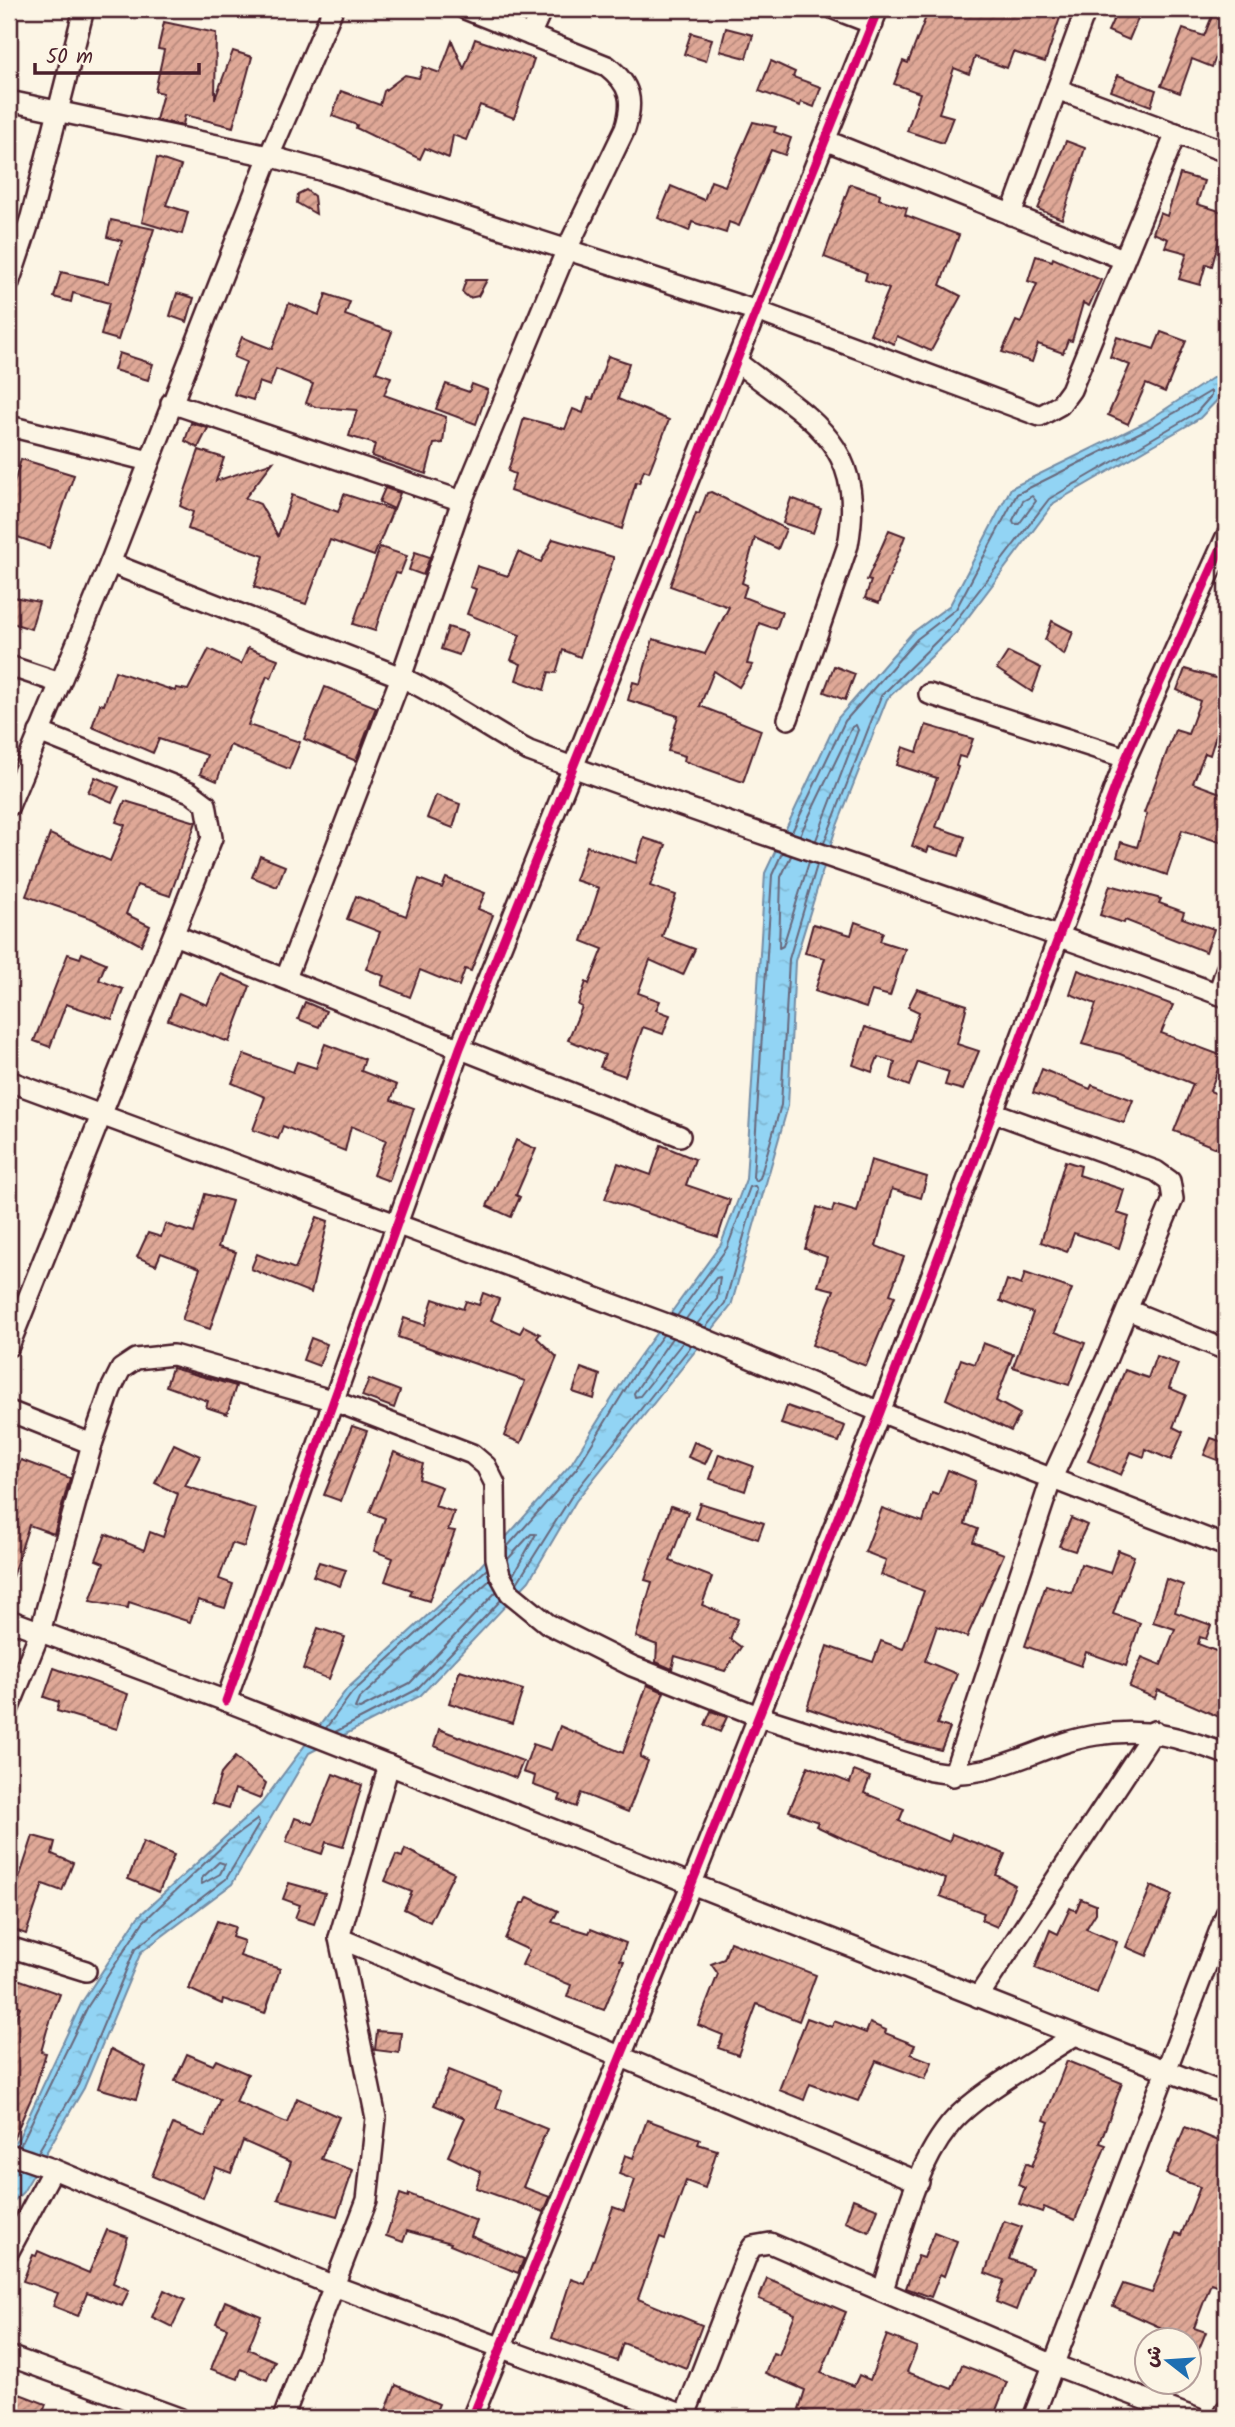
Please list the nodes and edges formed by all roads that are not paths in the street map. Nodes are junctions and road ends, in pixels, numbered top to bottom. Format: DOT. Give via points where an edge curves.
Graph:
graph roads {
  1 [pos="84,9"];
  2 [pos="333,9"];
  3 [pos="465,9"];
  4 [pos="542,9"];
  5 [pos="834,9"];
  6 [pos="1086,9"];
  7 [pos="876,16"];
  8 [pos="530,35"];
  9 [pos="1057,89"];
  10 [pos="9,101"];
  11 [pos="59,113"];
  12 [pos="1176,133"];
  13 [pos="828,141"];
  14 [pos="1226,152"];
  15 [pos="269,156"];
  16 [pos="1011,215"];
  17 [pos="567,250"];
  18 [pos="1124,259"];
  19 [pos="9,283"];
  20 [pos="757,311"];
  21 [pos="737,362"];
  22 [pos="171,403"];
  23 [pos="9,426"];
  24 [pos="149,461"];
  25 [pos="462,501"];
  26 [pos="1226,537"];
  27 [pos="110,563"];
  28 [pos="9,666"];
  29 [pos="401,677"];
  30 [pos="60,683"];
  31 [pos="929,694"];
  32 [pos="788,719"];
  33 [pos="39,732"];
  34 [pos="1126,758"];
  35 [pos="573,767"];
  36 [pos="9,806"];
  37 [pos="174,934"];
  38 [pos="1058,934"];
  39 [pos="1226,970"];
  40 [pos="286,978"];
  41 [pos="1222,995"];
  42 [pos="460,1048"];
  43 [pos="9,1081"];
  44 [pos="992,1112"];
  45 [pos="103,1114"];
  46 [pos="680,1136"];
  47 [pos="396,1222"];
  48 [pos="1128,1310"];
  49 [pos="9,1346"];
  50 [pos="1226,1350"];
  51 [pos="331,1400"];
  52 [pos="9,1411"];
  53 [pos="880,1412"];
  54 [pos="92,1444"];
  55 [pos="1051,1480"];
  56 [pos="1226,1546"];
  57 [pos="9,1620"];
  58 [pos="40,1632"];
  59 [pos="226,1701"];
  60 [pos="9,1709"];
  61 [pos="758,1716"];
  62 [pos="1154,1731"];
  63 [pos="1226,1754"];
  64 [pos="389,1765"];
  65 [pos="953,1776"];
  66 [pos="692,1883"];
  67 [pos="1226,1914"];
  68 [pos="340,1938"];
  69 [pos="9,1947"];
  70 [pos="86,1970"];
  71 [pos="978,1997"];
  72 [pos="1075,2035"];
  73 [pos="620,2058"];
  74 [pos="1166,2069"];
  75 [pos="1226,2094"];
  76 [pos="9,2154"];
  77 [pos="53,2169"];
  78 [pos="919,2182"];
  79 [pos="9,2251"];
  80 [pos="334,2286"];
  81 [pos="883,2290"];
  82 [pos="501,2347"];
  83 [pos="9,2356"];
  84 [pos="1054,2365"];
  85 [pos="1226,2410"];
  86 [pos="142,2412"];
  87 [pos="687,2417"];
  88 [pos="179,2418"];
  89 [pos="283,2418"];
  90 [pos="472,2418"];
  91 [pos="1034,2418"];
  92 [pos="1195,2418"];
  93 [pos="1223,2418"];
  1 -- 11 [label="street"];
  2 -- 15 [label="street"];
  3 -- 8 [label="street"];
  4 -- 8 [label="street"];
  5 -- 7 [label="street"];
  6 -- 9 [label="street"];
  7 -- 13 [label="street"];
  8 -- 17 [label="street" via="607,66 621,77 631,95 625,130"];
  9 -- 12 [label="street"];
  9 -- 16 [label="street"];
  10 -- 11 [label="street"];
  11 -- 15 [label="street"];
  11 -- 19 [label="street"];
  12 -- 14 [label="street"];
  12 -- 18 [label="street"];
  13 -- 16 [label="street"];
  13 -- 20 [label="street"];
  15 -- 17 [label="street"];
  15 -- 22 [label="street"];
  16 -- 18 [label="street"];
  17 -- 20 [label="street"];
  17 -- 25 [label="street"];
  18 -- 20 [label="street" via="1071,390 1060,405 1040,416"];
  20 -- 21 [label="street"];
  21 -- 32 [label="street" via="833,441 851,482 853,520 848,545"];
  21 -- 35 [label="street"];
  22 -- 24 [label="street"];
  22 -- 25 [label="street"];
  23 -- 24 [label="street"];
  24 -- 27 [label="street"];
  25 -- 29 [label="street"];
  26 -- 34 [label="street"];
  27 -- 29 [label="street"];
  27 -- 30 [label="street"];
  28 -- 30 [label="street"];
  29 -- 35 [label="street" via="443,697 487,729 529,751"];
  29 -- 40 [label="street"];
  30 -- 33 [label="street"];
  31 -- 34 [label="street"];
  33 -- 36 [label="street"];
  33 -- 37 [label="street" via="190,792 206,804 212,838"];
  34 -- 38 [label="street"];
  35 -- 38 [label="street"];
  35 -- 42 [label="street"];
  37 -- 40 [label="street"];
  37 -- 45 [label="street"];
  38 -- 41 [label="street"];
  38 -- 44 [label="street"];
  39 -- 41 [label="street"];
  40 -- 42 [label="street"];
  42 -- 46 [label="street"];
  42 -- 47 [label="street"];
  43 -- 45 [label="street"];
  44 -- 48 [label="street" via="1156,1171 1170,1181 1173,1199"];
  44 -- 53 [label="street"];
  45 -- 47 [label="street"];
  45 -- 49 [label="street"];
  47 -- 51 [label="street"];
  47 -- 53 [label="street" via="683,1330"];
  48 -- 50 [label="street"];
  48 -- 55 [label="street"];
  51 -- 54 [label="street" via="173,1354 155,1355 136,1359 121,1369"];
  51 -- 59 [label="street"];
  51 -- 61 [label="street" via="480,1459 495,1484 500,1575 510,1593 548,1624 632,1665"];
  52 -- 54 [label="street"];
  53 -- 55 [label="street"];
  53 -- 61 [label="street"];
  54 -- 58 [label="street"];
  55 -- 56 [label="street"];
  55 -- 65 [label="street"];
  57 -- 58 [label="street"];
  58 -- 59 [label="street"];
  58 -- 60 [label="street"];
  59 -- 64 [label="street"];
  61 -- 65 [label="street"];
  61 -- 66 [label="street"];
  62 -- 63 [label="street"];
  62 -- 65 [label="street" via="1094,1735 986,1772"];
  62 -- 71 [label="street"];
  64 -- 66 [label="street"];
  64 -- 68 [label="street"];
  66 -- 71 [label="street"];
  66 -- 73 [label="street"];
  67 -- 74 [label="street"];
  68 -- 73 [label="street"];
  68 -- 80 [label="street" via="376,2118 367,2200"];
  69 -- 70 [label="street"];
  71 -- 72 [label="street"];
  72 -- 74 [label="street"];
  72 -- 78 [label="street" via="949,2125"];
  73 -- 78 [label="street"];
  73 -- 82 [label="street"];
  74 -- 75 [label="street"];
  74 -- 84 [label="street"];
  76 -- 77 [label="street"];
  77 -- 79 [label="street"];
  77 -- 80 [label="street"];
  78 -- 81 [label="street"];
  80 -- 82 [label="street"];
  80 -- 89 [label="street"];
  81 -- 84 [label="street"];
  81 -- 87 [label="street" via="770,2243 753,2246"];
  82 -- 87 [label="street"];
  82 -- 90 [label="street"];
  83 -- 86 [label="street"];
  84 -- 91 [label="street"];
  84 -- 92 [label="street"];
  85 -- 93 [label="street"];
  86 -- 88 [label="street"];
}
